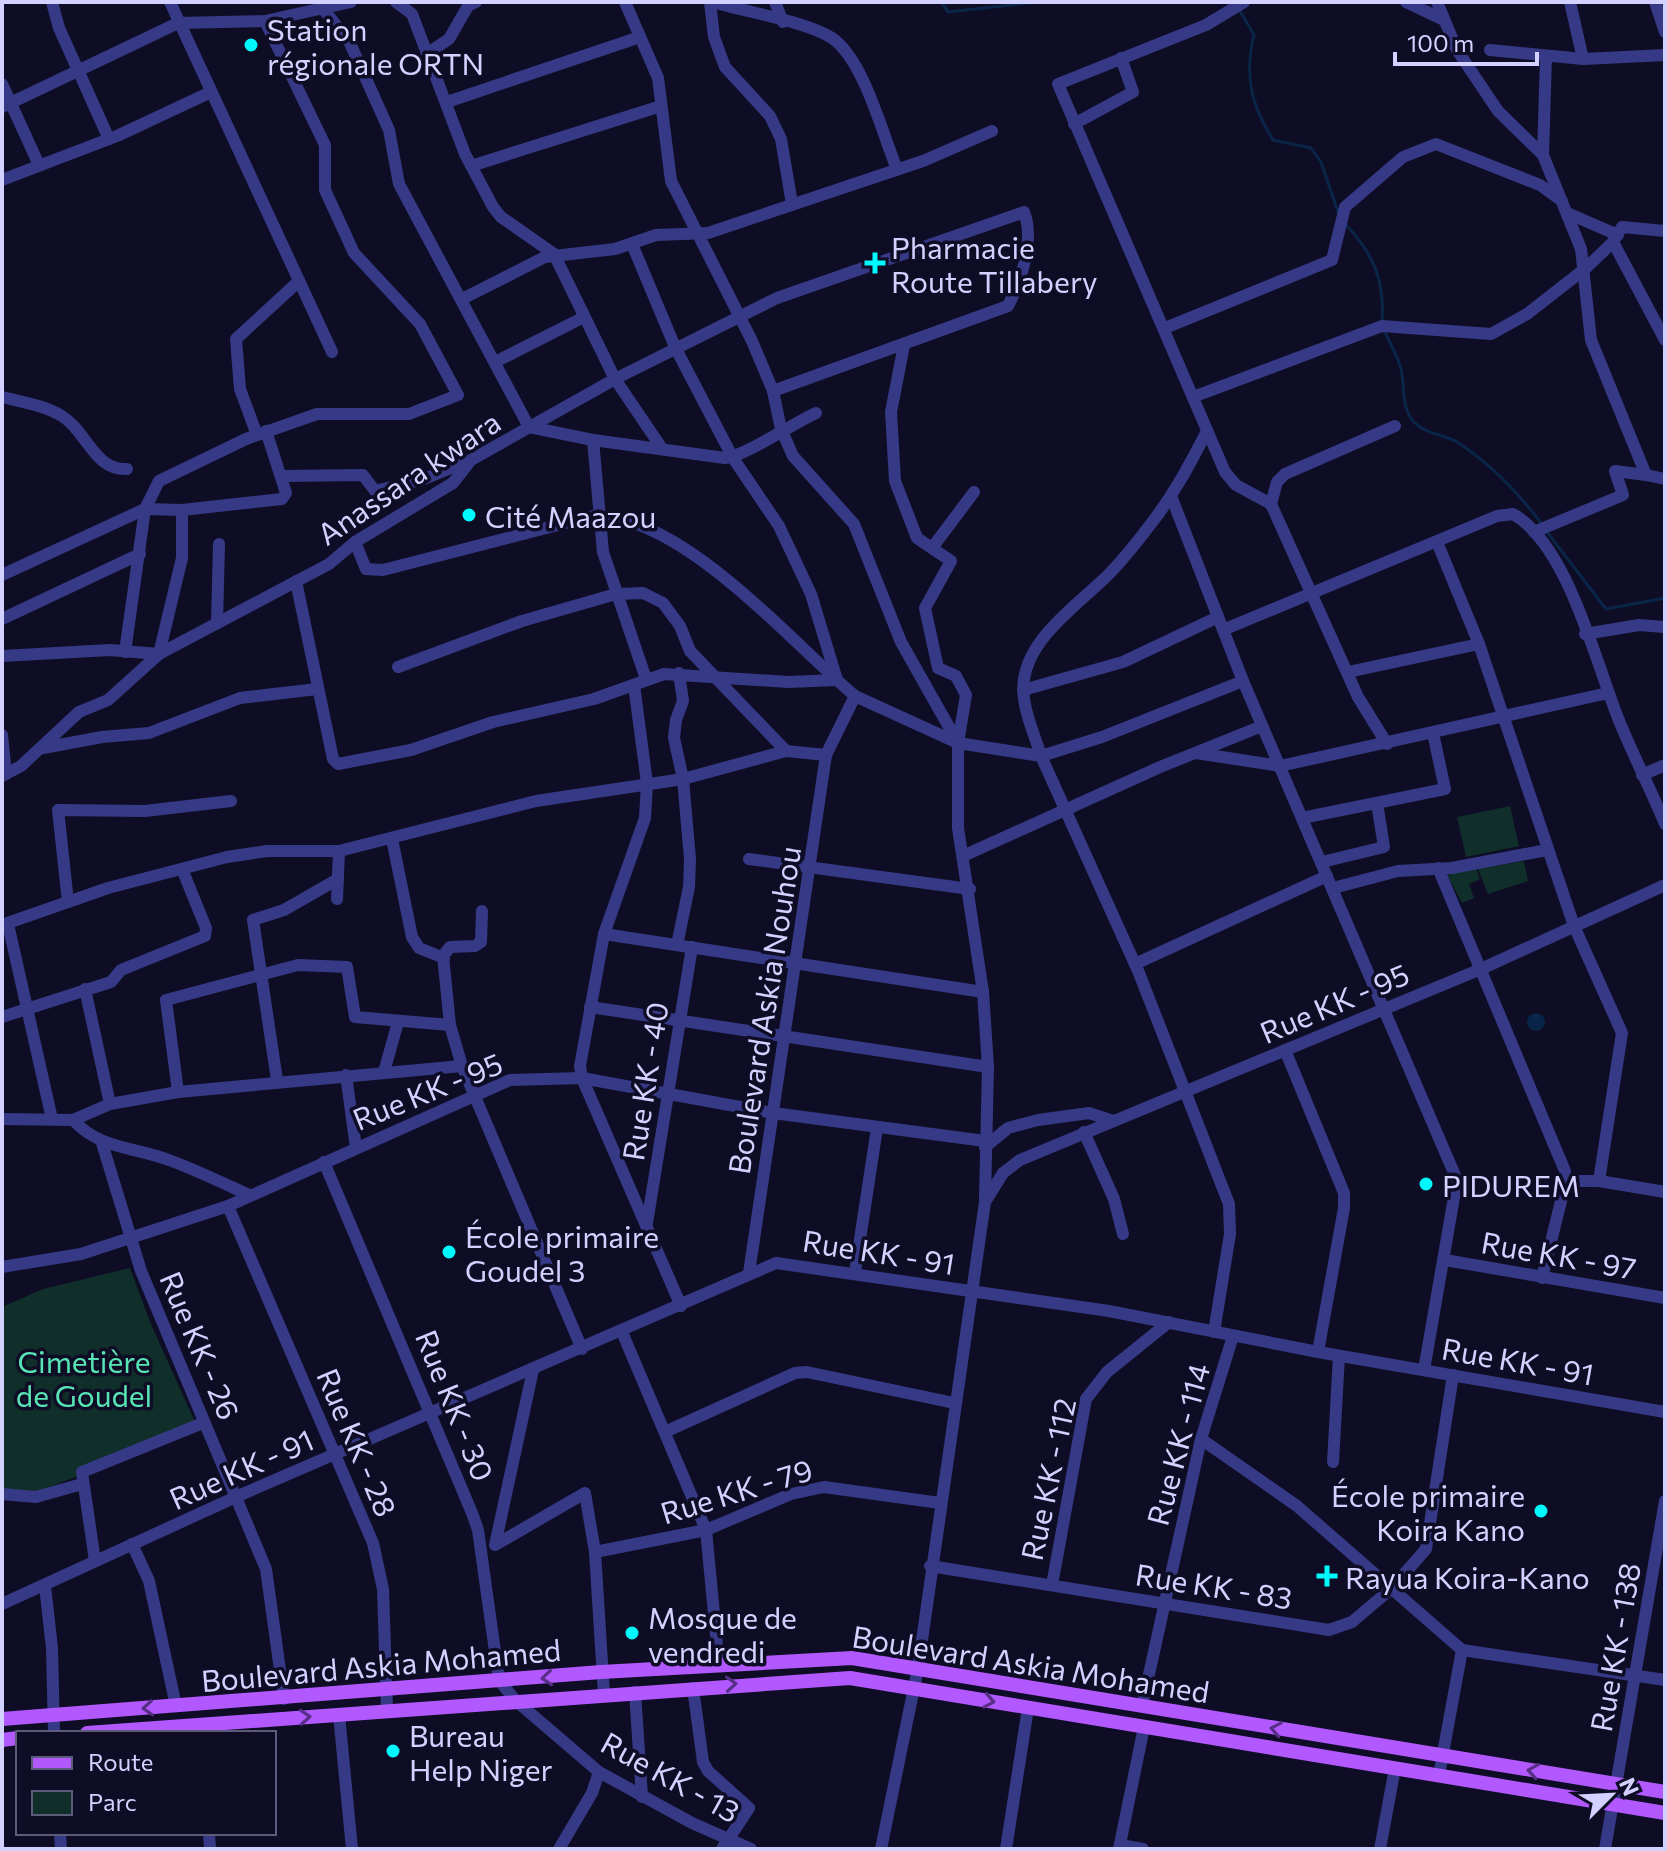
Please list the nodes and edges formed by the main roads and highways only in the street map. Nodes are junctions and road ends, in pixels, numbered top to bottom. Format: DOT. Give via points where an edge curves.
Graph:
graph roads {
  1 [pos="2,1719"];
  2 [pos="200,1729"];
  3 [pos="144,1731"];
  4 [pos="1665,1792"];
  5 [pos="1665,1813"];
  4 -- 1 [label="main road, Boulevard Askia Mohamed, one-way" via="852,1658 601,1672"];
  2 -- 3 [label="main road, Boulevard Askia Mohamed"];
  2 -- 5 [label="main road, Boulevard Askia Mohamed, one-way" via="387,1710 850,1678"];
}
